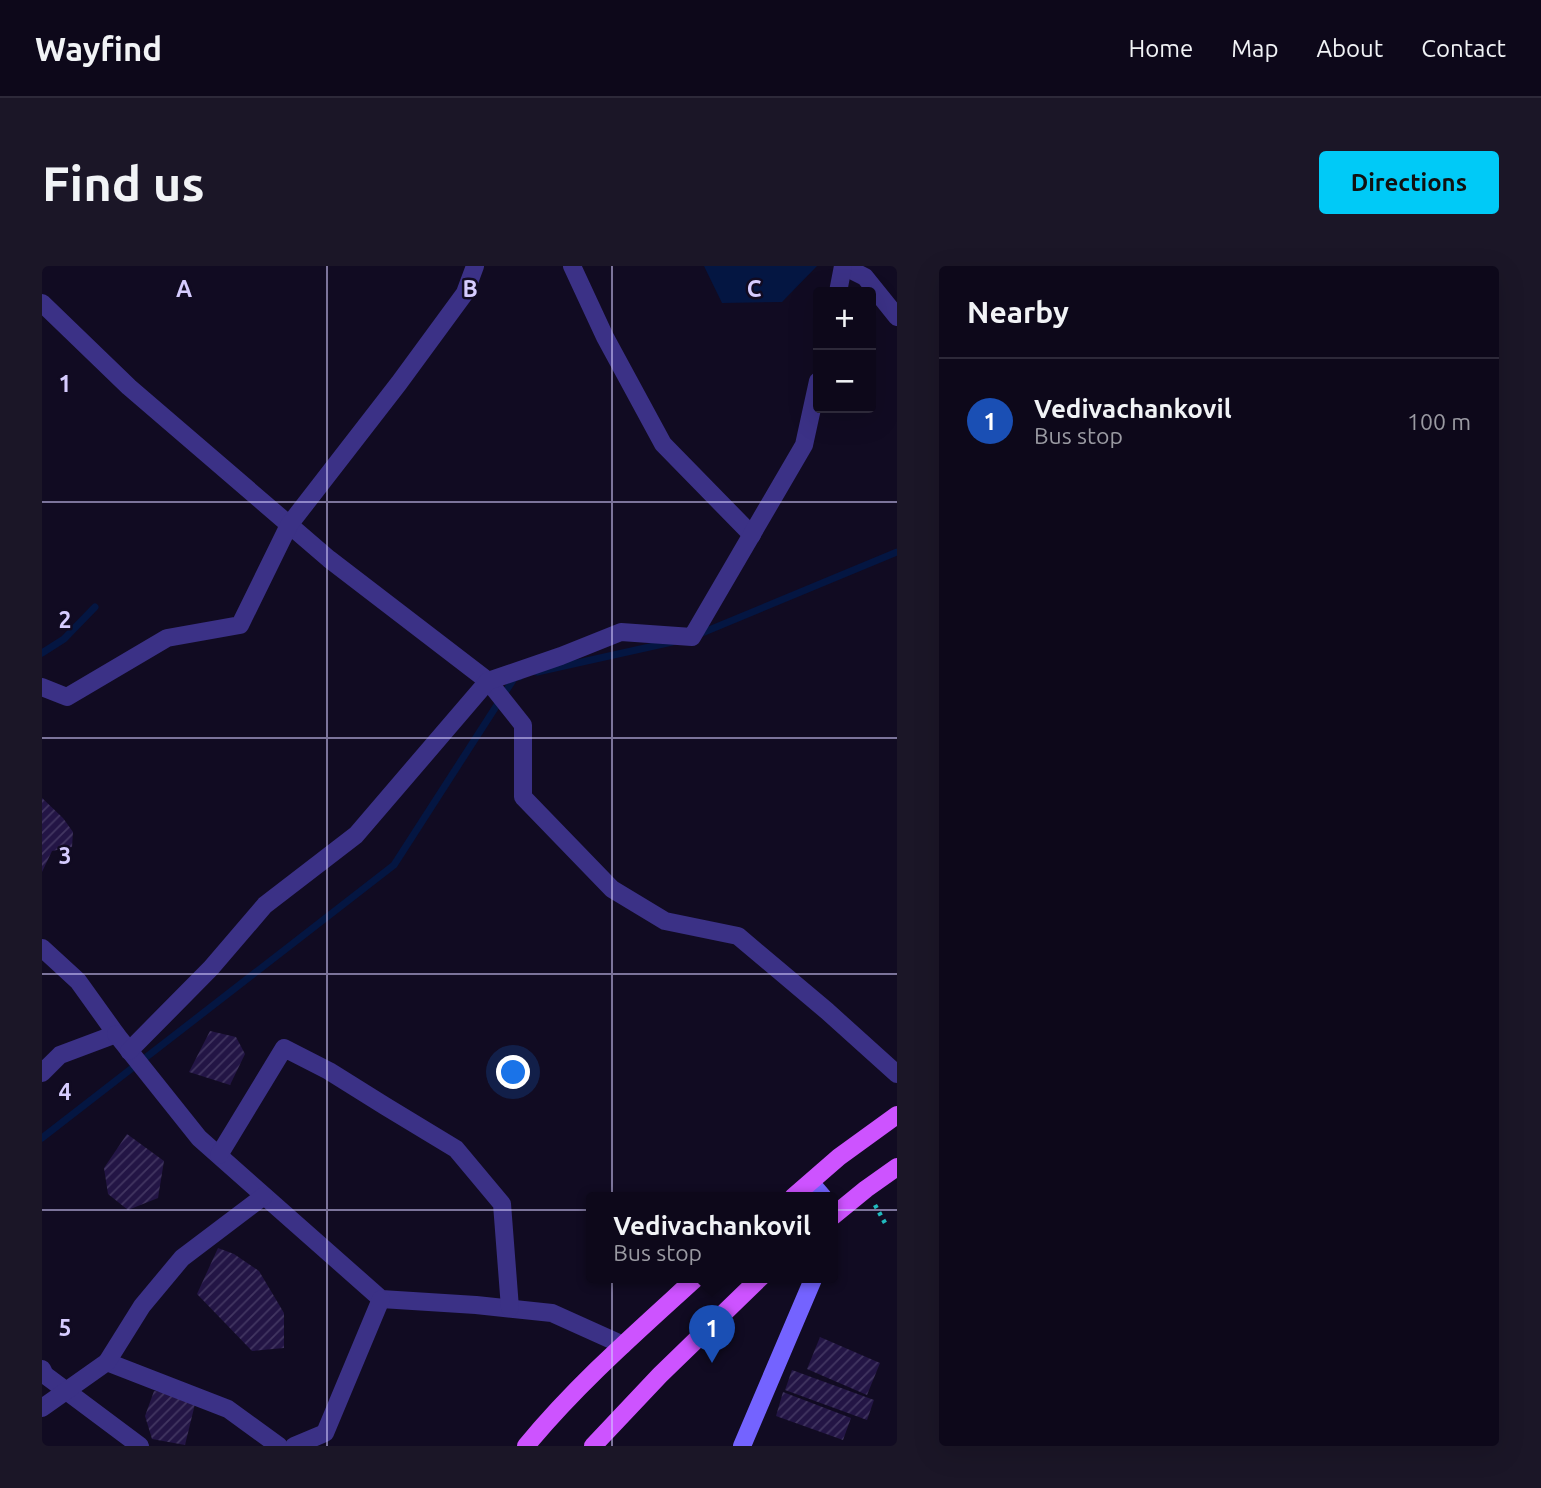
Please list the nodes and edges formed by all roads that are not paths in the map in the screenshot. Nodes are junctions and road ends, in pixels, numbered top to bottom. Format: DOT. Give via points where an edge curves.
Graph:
graph roads {
  1 [pos="475,266"];
  2 [pos="572,266"];
  3 [pos="843,266"];
  4 [pos="839,287"];
  5 [pos="42,303"];
  6 [pos="897,317"];
  7 [pos="813,404"];
  8 [pos="289,525"];
  9 [pos="752,535"];
  10 [pos="490,683"];
  11 [pos="42,687"];
  12 [pos="42,948"];
  13 [pos="116,1034"];
  14 [pos="129,1051"];
  15 [pos="42,1073"];
  16 [pos="897,1074"];
  17 [pos="897,1115"];
  18 [pos="219,1155"];
  19 [pos="897,1167"];
  20 [pos="817,1190"];
  21 [pos="264,1196"];
  22 [pos="838,1214"];
  23 [pos="690,1283"];
  24 [pos="755,1283"];
  25 [pos="811,1283"];
  26 [pos="381,1299"];
  27 [pos="510,1308"];
  28 [pos="622,1345"];
  29 [pos="107,1362"];
  30 [pos="42,1369"];
  31 [pos="67,1391"];
  32 [pos="42,1408"];
  33 [pos="140,1446"];
  34 [pos="279,1446"];
  35 [pos="294,1446"];
  36 [pos="526,1446"];
  37 [pos="593,1446"];
  38 [pos="742,1446"];
  1 -- 8 [label="street" via="465,293"];
  2 -- 9 [label="street" via="663,444"];
  3 -- 4 [label="street"];
  3 -- 6 [label="street" via="864,277"];
  5 -- 8 [label="street" via="129,387"];
  7 -- 9 [label="street" via="804,445"];
  8 -- 10 [label="street"];
  8 -- 11 [label="street" via="240,625 167,638 67,697"];
  9 -- 10 [label="street" via="692,637 621,632"];
  10 -- 14 [label="street" via="356,835 265,905"];
  10 -- 16 [label="street" via="523,725 523,797 612,889 666,921 738,936"];
  12 -- 13 [label="street" via="78,981"];
  13 -- 14 [label="street"];
  13 -- 15 [label="street" via="60,1055"];
  14 -- 18 [label="street" via="199,1138"];
  17 -- 20 [label="main road" via="839,1157"];
  18 -- 21 [label="street"];
  18 -- 27 [label="street" via="284,1048 329,1071 456,1149 502,1204"];
  19 -- 22 [label="main road"];
  21 -- 26 [label="street"];
  21 -- 29 [label="street" via="182,1258 142,1306"];
  23 -- 28 [label="main road"];
  24 -- 37 [label="main road"];
  25 -- 38 [label="main road"];
  26 -- 27 [label="street"];
  26 -- 35 [label="street" via="325,1433"];
  27 -- 28 [label="street" via="552,1313"];
  28 -- 36 [label="main road"];
  29 -- 31 [label="street"];
  29 -- 34 [label="street" via="228,1409"];
  30 -- 31 [label="street"];
  31 -- 32 [label="street"];
  31 -- 33 [label="street"];
}
